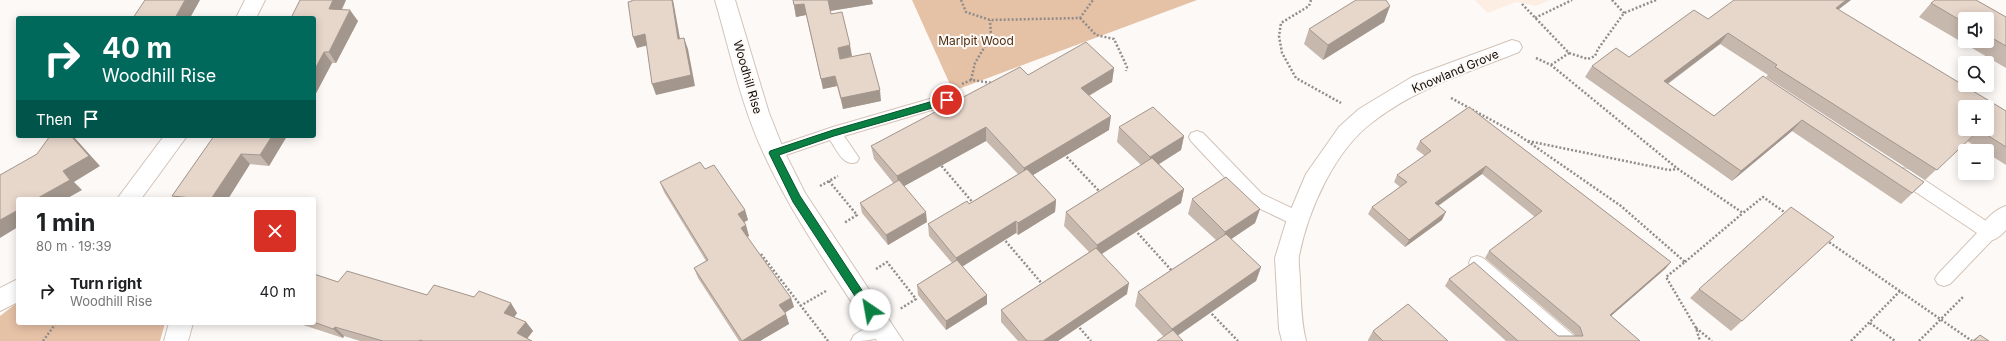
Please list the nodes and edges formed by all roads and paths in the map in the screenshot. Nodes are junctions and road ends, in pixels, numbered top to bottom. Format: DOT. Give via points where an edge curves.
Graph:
graph roads {
  1 [pos="255,0"];
  2 [pos="725,0"];
  3 [pos="961,0"];
  4 [pos="1093,0"];
  5 [pos="1311,0"];
  6 [pos="1572,0"];
  7 [pos="1612,0"];
  8 [pos="1656,0"];
  9 [pos="1522,4"];
  10 [pos="1624,13"];
  11 [pos="247,16"];
  12 [pos="1080,18"];
  13 [pos="1535,18"];
  14 [pos="990,20"];
  15 [pos="1512,47"];
  16 [pos="1569,53"];
  17 [pos="1551,65"];
  18 [pos="1126,71"];
  19 [pos="971,80"];
  20 [pos="994,83"];
  21 [pos="1419,83"];
  22 [pos="947,100"];
  23 [pos="1366,115"];
  24 [pos="833,133"];
  25 [pos="1197,137"];
  26 [pos="174,138"];
  27 [pos="1527,141"];
  28 [pos="1060,149"];
  29 [pos="774,153"];
  30 [pos="934,157"];
  31 [pos="851,158"];
  32 [pos="1892,168"];
  33 [pos="1678,169"];
  34 [pos="840,175"];
  35 [pos="829,181"];
  36 [pos="1103,196"];
  37 [pos="130,197"];
  38 [pos="797,199"];
  39 [pos="974,205"];
  40 [pos="1743,213"];
  41 [pos="1789,215"];
  42 [pos="2006,216"];
  43 [pos="1298,219"];
  44 [pos="1130,225"];
  45 [pos="1989,232"];
  46 [pos="1000,234"];
  47 [pos="821,236"];
  48 [pos="1822,237"];
  49 [pos="761,254"];
  50 [pos="1685,262"];
  51 [pos="1477,263"];
  52 [pos="1178,277"];
  53 [pos="1944,279"];
  54 [pos="1045,288"];
  55 [pos="16,290"];
  56 [pos="1901,290"];
  57 [pos="824,292"];
  58 [pos="0,301"];
  59 [pos="800,306"];
  60 [pos="1205,306"];
  61 [pos="1942,319"];
  62 [pos="1076,323"];
  63 [pos="1870,323"];
  64 [pos="55,325"];
  65 [pos="180,325"];
  66 [pos="1696,328"];
  67 [pos="886,334"];
  68 [pos="43,341"];
  69 [pos="176,341"];
  70 [pos="828,341"];
  71 [pos="860,341"];
  72 [pos="1091,341"];
  73 [pos="1238,341"];
  74 [pos="1294,341"];
  75 [pos="1567,341"];
  76 [pos="1700,341"];
  77 [pos="1712,341"];
  78 [pos="1851,341"];
  79 [pos="1895,341"];
  80 [pos="1919,341"];
  81 [pos="1972,341"];
  1 -- 11 [label="street"];
  2 -- 29 [label="street, Woodhill Rise" via="758,113"];
  3 -- 14 [label="path" via="966,12"];
  4 -- 12 [label="path"];
  5 -- 23 [label="path" via="1309,6 1281,23 1278,36 1282,53 1296,78"];
  6 -- 13 [label="path"];
  7 -- 10 [label="path"];
  8 -- 10 [label="path"];
  9 -- 13 [label="path"];
  10 -- 16 [label="path" via="1595,56 1588,59"];
  12 -- 14 [label="path"];
  12 -- 18 [label="path" via="1096,35 1114,39 1127,67"];
  13 -- 16 [label="path"];
  14 -- 19 [label="path" via="990,36 975,63"];
  15 -- 17 [label="path"];
  15 -- 21 [label="street, Knowland Grove"];
  16 -- 17 [label="path"];
  17 -- 33 [label="path"];
  19 -- 20 [label="path"];
  19 -- 22 [label="path" via="949,89 946,94"];
  21 -- 23 [label="street, Knowland Grove"];
  21 -- 27 [label="path" via="1465,105"];
  22 -- 24 [label="lane"];
  23 -- 43 [label="street, Knowland Grove" via="1347,133 1317,174"];
  24 -- 29 [label="lane"];
  24 -- 31 [label="lane"];
  25 -- 43 [label="lane" via="1256,199"];
  26 -- 37 [label="street"];
  27 -- 33 [label="path" via="1669,170"];
  27 -- 50 [label="path" via="1621,206"];
  28 -- 36 [label="path"];
  29 -- 38 [label="street, Woodhill Rise"];
  30 -- 39 [label="path"];
  32 -- 45 [label="lane"];
  33 -- 40 [label="path"];
  34 -- 35 [label="path"];
  35 -- 38 [label="path"];
  35 -- 47 [label="path" via="857,215"];
  38 -- 47 [label="street, Woodhill Rise"];
  40 -- 41 [label="path" via="1763,197"];
  40 -- 50 [label="path"];
  42 -- 45 [label="street"];
  43 -- 74 [label="street, Knowland Grove" via="1286,258"];
  44 -- 52 [label="path"];
  45 -- 53 [label="lane"];
  46 -- 54 [label="path"];
  47 -- 67 [label="street, Woodhill Rise"];
  48 -- 56 [label="path"];
  49 -- 59 [label="path"];
  50 -- 66 [label="path" via="1666,277"];
  51 -- 75 [label="lane"];
  55 -- 58 [label="street"];
  56 -- 61 [label="path"];
  56 -- 63 [label="path"];
  57 -- 59 [label="path"];
  59 -- 70 [label="path"];
  60 -- 73 [label="path"];
  61 -- 80 [label="path"];
  61 -- 81 [label="path"];
  62 -- 72 [label="path"];
  63 -- 78 [label="path"];
  63 -- 79 [label="path"];
  64 -- 68 [label="path"];
  65 -- 69 [label="street"];
  66 -- 76 [label="path"];
  66 -- 77 [label="path"];
  67 -- 71 [label="lane"];
}
